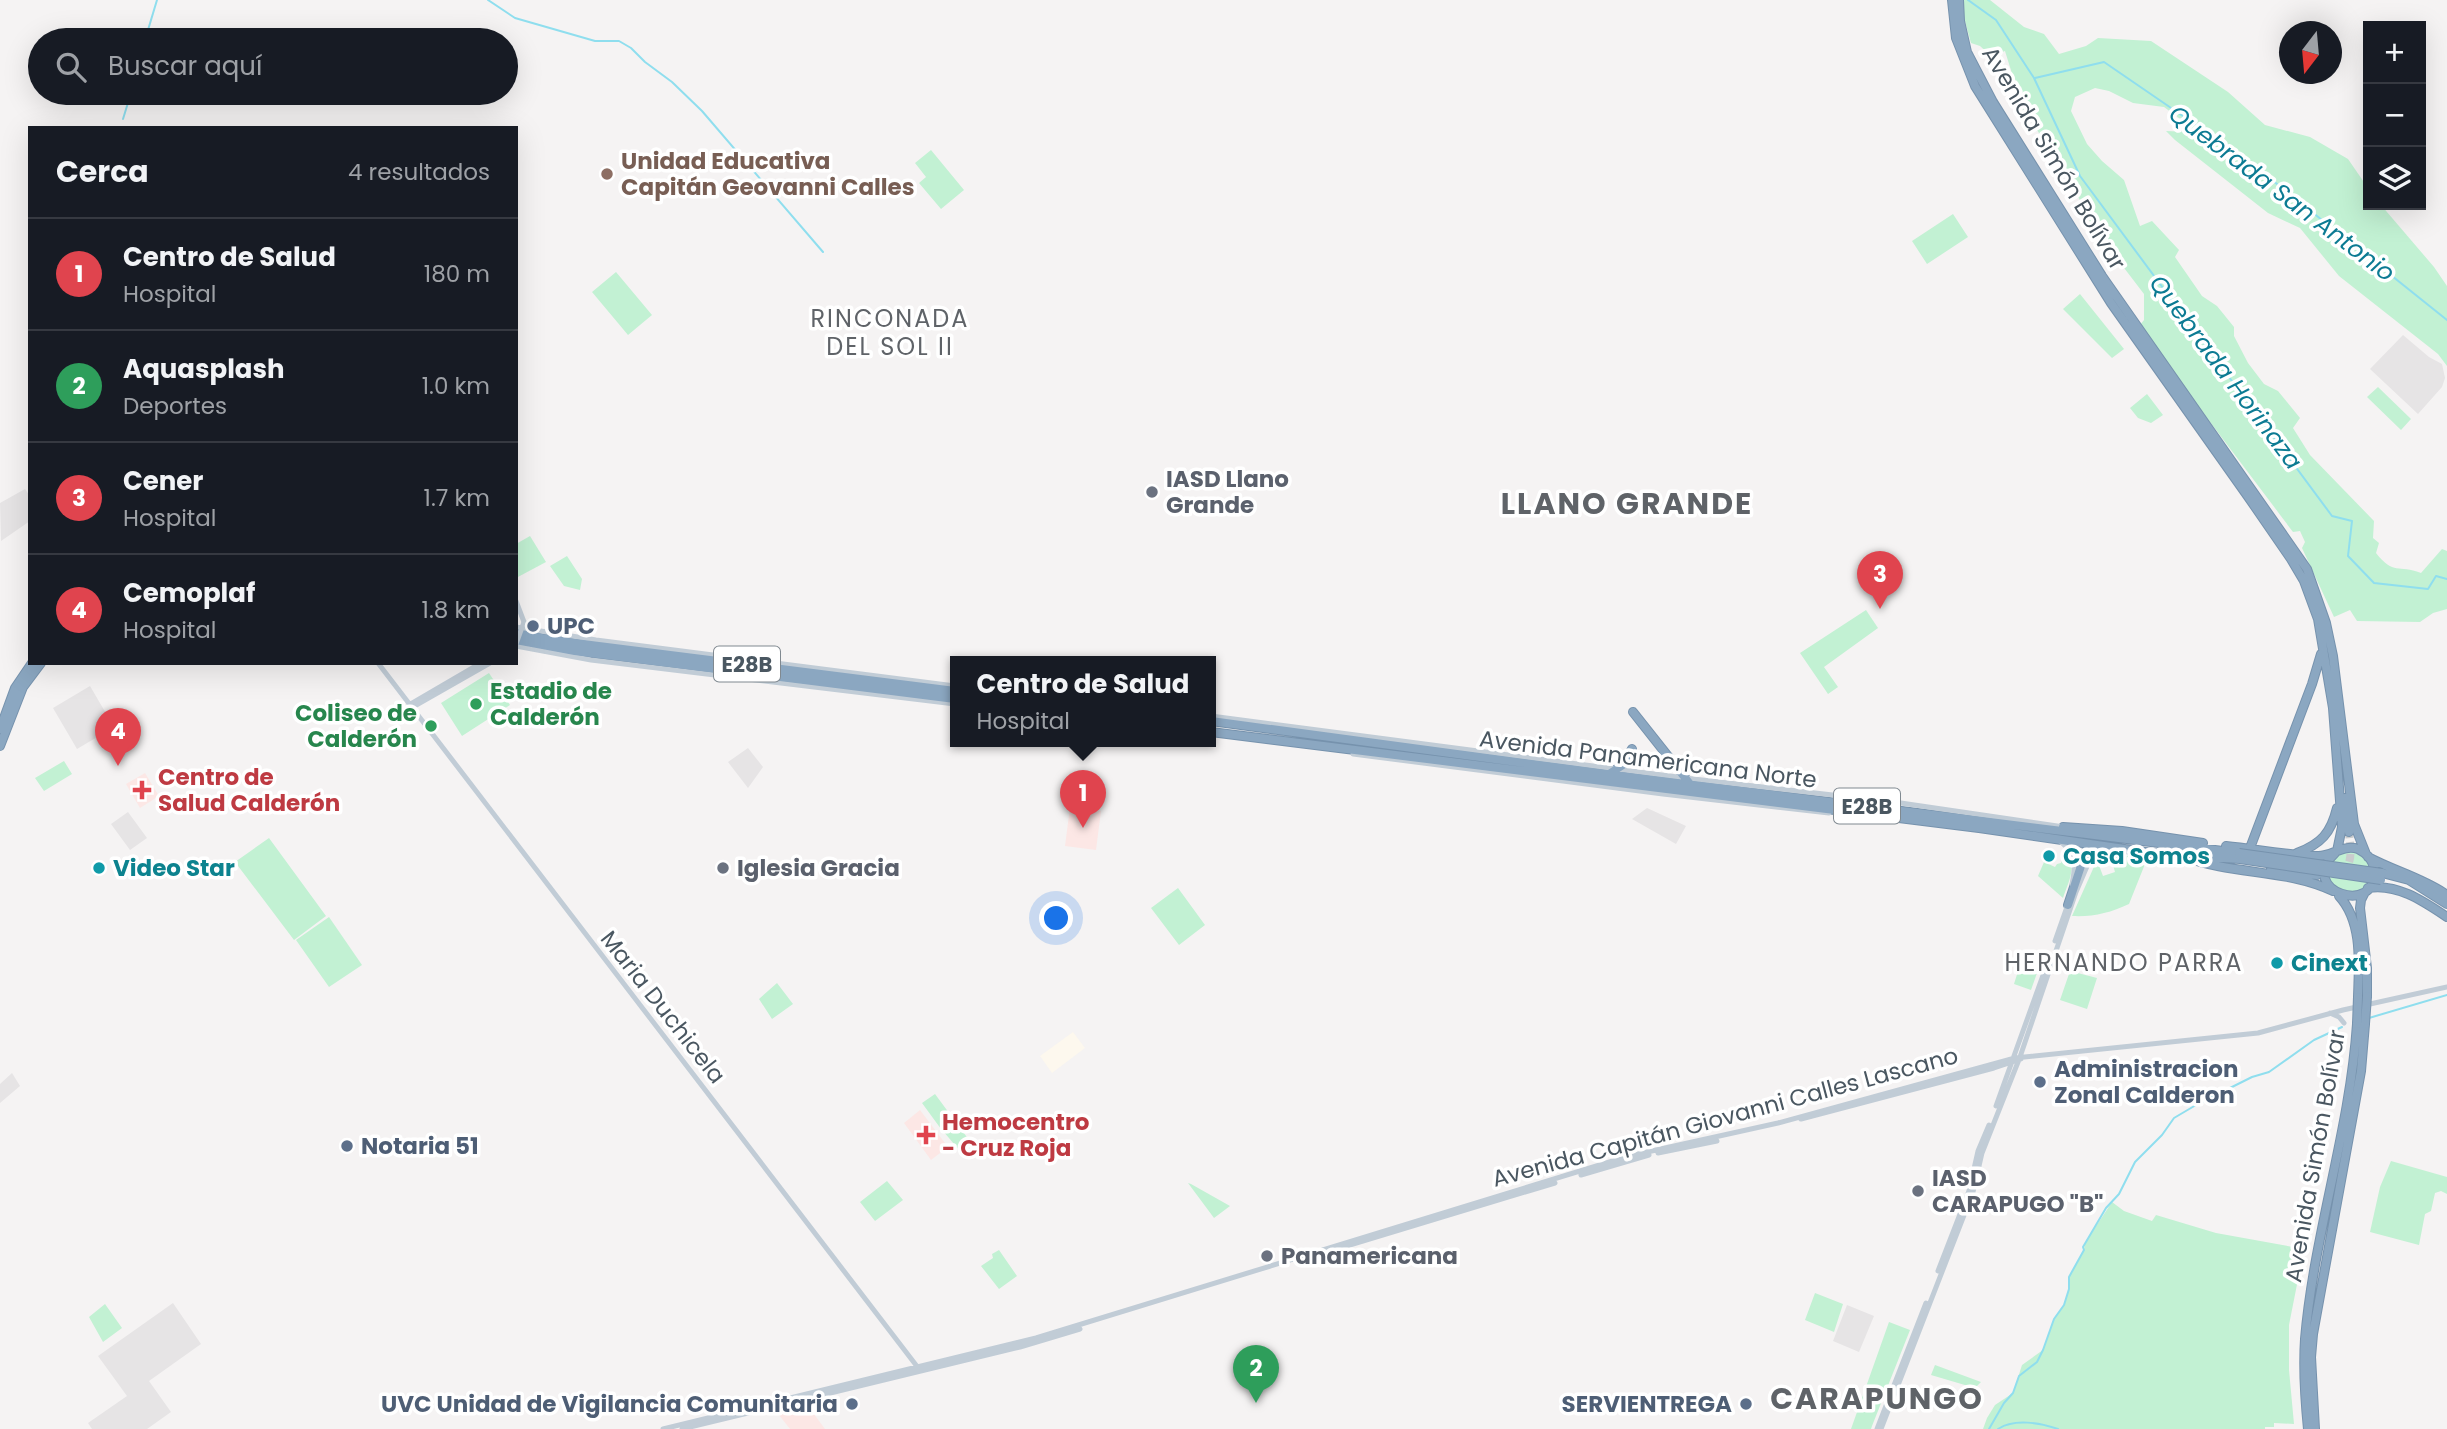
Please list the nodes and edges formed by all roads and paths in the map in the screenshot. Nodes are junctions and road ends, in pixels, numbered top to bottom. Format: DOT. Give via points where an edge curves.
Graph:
graph roads {
  1 [pos="1952,0"];
  2 [pos="1959,0"];
  3 [pos="518,608"];
  4 [pos="518,612"];
  5 [pos="522,621"];
  6 [pos="518,627"];
  7 [pos="518,634"];
  8 [pos="518,640"];
  9 [pos="518,640"];
  10 [pos="518,641"];
  11 [pos="2323,647"];
  12 [pos="646,649"];
  13 [pos="630,661"];
  14 [pos="31,665"];
  15 [pos="40,665"];
  16 [pos="379,665"];
  17 [pos="478,665"];
  18 [pos="485,665"];
  19 [pos="829,676"];
  20 [pos="847,678"];
  21 [pos="816,681"];
  22 [pos="899,682"];
  23 [pos="837,684"];
  24 [pos="2312,684"];
  25 [pos="950,687"];
  26 [pos="2328,687"];
  27 [pos="936,699"];
  28 [pos="950,701"];
  29 [pos="410,706"];
  30 [pos="1633,712"];
  31 [pos="1216,717"];
  32 [pos="1216,722"];
  33 [pos="0,729"];
  34 [pos="1216,735"];
  35 [pos="2343,740"];
  36 [pos="0,746"];
  37 [pos="1417,746"];
  38 [pos="1632,749"];
  39 [pos="1486,765"];
  40 [pos="1613,772"];
  41 [pos="1685,787"];
  42 [pos="2339,802"];
  43 [pos="2064,827"];
  44 [pos="2042,828"];
  45 [pos="2349,832"];
  46 [pos="2121,834"];
  47 [pos="2060,841"];
  48 [pos="2203,843"];
  49 [pos="2112,847"];
  50 [pos="2250,848"];
  51 [pos="2086,851"];
  52 [pos="2336,852"];
  53 [pos="2292,854"];
  54 [pos="2183,856"];
  55 [pos="2240,856"];
  56 [pos="2367,856"];
  57 [pos="2194,860"];
  58 [pos="2317,875"];
  59 [pos="2382,876"];
  60 [pos="2367,889"];
  61 [pos="2336,893"];
  62 [pos="2447,895"];
  63 [pos="2447,904"];
  64 [pos="2068,905"];
  65 [pos="2447,911"];
  66 [pos="2447,917"];
  67 [pos="2447,987"];
  68 [pos="2362,997"];
  69 [pos="2330,1013"];
  70 [pos="2344,1023"];
  71 [pos="2361,1024"];
  72 [pos="2019,1059"];
  73 [pos="2000,1067"];
  74 [pos="2007,1077"];
  75 [pos="919,1369"];
  76 [pos="663,1429"];
  77 [pos="682,1429"];
  78 [pos="1879,1429"];
  79 [pos="2308,1429"];
  80 [pos="2315,1429"];
  1 -- 11 [label="highway, Avenida Simón Bolívar" via="1956,38 1975,86 2111,303 2291,559 2318,619"];
  2 -- 35 [label="highway, Avenida Simón Bolívar" via="1967,52 1987,92 2102,276 2307,569 2326,623"];
  3 -- 5 [label="main road"];
  4 -- 5 [label="main road"];
  5 -- 7 [label="main road, bridge"];
  6 -- 12 [label="main road"];
  8 -- 12 [label="highway, E28B"];
  9 -- 13 [label="highway, E28B"];
  10 -- 13 [label="main road" via="569,656"];
  11 -- 24 [label="highway"];
  11 -- 26 [label="highway, Avenida Simón Bolívar"];
  12 -- 19 [label="highway, E28B"];
  12 -- 22 [label="main road"];
  13 -- 21 [label="highway, E28B"];
  13 -- 27 [label="main road"];
  14 -- 33 [label="highway" via="15,688"];
  15 -- 36 [label="highway" via="23,687"];
  16 -- 29 [label="main road, Maria Duchicela"];
  17 -- 29 [label="main road"];
  18 -- 29 [label="main road"];
  19 -- 20 [label="highway, E28B"];
  19 -- 21 [label="highway" via="830,682"];
  20 -- 22 [label="highway, E28B"];
  20 -- 23 [label="highway" via="836,678"];
  21 -- 23 [label="highway, E28B"];
  22 -- 25 [label="highway, E28B"];
  23 -- 27 [label="highway, E28B"];
  24 -- 26 [label="highway" via="2321,681"];
  24 -- 50 [label="highway"];
  26 -- 42 [label="highway, Avenida Simón Bolívar"];
  27 -- 28 [label="highway, E28B"];
  29 -- 75 [label="main road, Maria Duchicela"];
  30 -- 41 [label="highway"];
  31 -- 37 [label="main road, Avenida Panamericana Norte"];
  32 -- 37 [label="highway, Avenida Panamericana Norte / E28B"];
  34 -- 39 [label="highway, Avenida Panamericana Norte / E28B" via="1454,765"];
  35 -- 45 [label="highway"];
  35 -- 56 [label="highway, Avenida Simón Bolívar" via="2354,824"];
  37 -- 39 [label="highway, Avenida Panamericana Norte / E28B"];
  37 -- 40 [label="main road, Avenida Panamericana Norte"];
  38 -- 40 [label="highway"];
  39 -- 40 [label="highway, Avenida Panamericana Norte / E28B"];
  39 -- 41 [label="highway, Avenida Panamericana Norte / E28B"];
  40 -- 41 [label="highway, Avenida Panamericana Norte / E28B"];
  41 -- 43 [label="main road, Avenida Panamericana Norte" via="1894,802"];
  41 -- 44 [label="highway, Avenida Panamericana Norte / E28B"];
  41 -- 47 [label="highway, Avenida Panamericana Norte / E28B"];
  42 -- 52 [label="highway, Avenida Simón Bolívar" via="2342,827"];
  42 -- 53 [label="highway" via="2323,839"];
  43 -- 44 [label="highway"];
  43 -- 48 [label="highway"];
  44 -- 55 [label="highway, Avenida Panamericana Norte / E28B"];
  46 -- 48 [label="highway"];
  47 -- 49 [label="highway, Avenida Panamericana Norte / E28B"];
  47 -- 64 [label="main road" via="2074,859"];
  48 -- 50 [label="highway"];
  49 -- 54 [label="highway, Avenida Panamericana Norte / E28B"];
  49 -- 72 [label="main road" via="2096,854 2088,864"];
  50 -- 53 [label="highway"];
  51 -- 64 [label="highway"];
  52 -- 53 [label="highway"];
  52 -- 56 [label="highway" via="2352,848"];
  52 -- 61 [label="highway" via="2325,870"];
  54 -- 55 [label="highway, Avenida Panamericana Norte / E28B"];
  54 -- 57 [label="highway"];
  55 -- 59 [label="highway, Avenida Panamericana Norte / E28B, bridge"];
  56 -- 60 [label="highway" via="2374,873"];
  56 -- 62 [label="highway"];
  57 -- 58 [label="highway"];
  57 -- 61 [label="highway" via="2306,881"];
  59 -- 63 [label="highway, Avenida Panamericana Norte / E28B" via="2409,880"];
  59 -- 65 [label="highway, Avenida Panamericana Norte / E28B"];
  60 -- 61 [label="highway" via="2351,897"];
  60 -- 66 [label="highway" via="2399,891"];
  60 -- 68 [label="highway, Avenida Simón Bolívar" via="2360,908 2367,968"];
  61 -- 68 [label="highway, Avenida Simón Bolívar" via="2352,914"];
  64 -- 72 [label="main road"];
  67 -- 69 [label="main road, Avenida Capitán Giovanni Calles Lascano"];
  68 -- 71 [label="highway, Avenida Simón Bolívar, bridge"];
  69 -- 70 [label="main road"];
  69 -- 72 [label="main road, Avenida Capitán Giovanni Calles Lascano" via="2258,1033"];
  71 -- 79 [label="highway, Avenida Simón Bolívar" via="2310,1299 2304,1369"];
  71 -- 80 [label="highway, Avenida Simón Bolívar" via="2361,1071 2312,1344"];
  72 -- 73 [label="main road, Avenida Capitán Giovanni Calles Lascano"];
  72 -- 74 [label="main road"];
  72 -- 75 [label="main road, Avenida Capitán Giovanni Calles Lascano" via="1629,1156 1036,1338"];
  72 -- 78 [label="main road" via="1982,1153 1973,1192"];
  73 -- 74 [label="main road"];
  73 -- 75 [label="main road, Avenida Capitán Giovanni Calles Lascano" via="1630,1160 1037,1342"];
  74 -- 78 [label="main road"];
  75 -- 76 [label="main road, Avenida Capitán Giovanni Calles Lascano"];
  75 -- 77 [label="main road, Avenida Capitán Giovanni Calles Lascano"];
}
